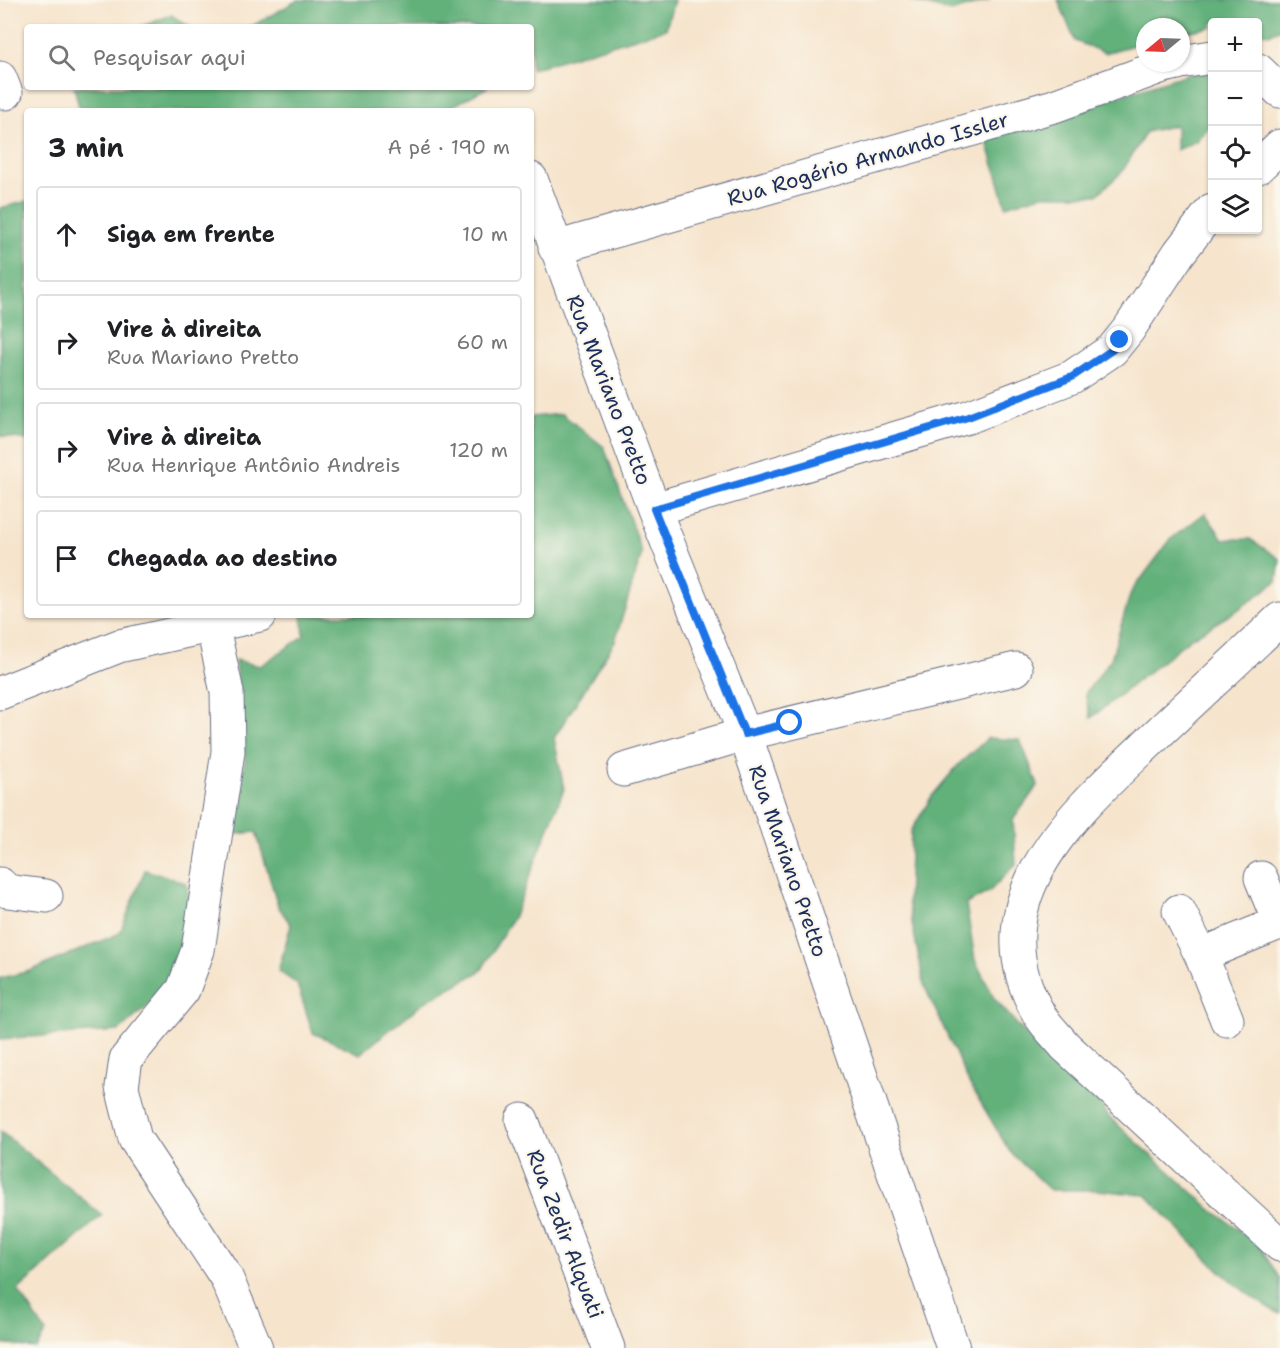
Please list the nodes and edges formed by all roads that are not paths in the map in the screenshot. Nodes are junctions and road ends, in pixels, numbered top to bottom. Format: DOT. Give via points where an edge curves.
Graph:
graph roads {
  1 [pos="1208,58"];
  2 [pos="1190,61"];
  3 [pos="1146,72"];
  4 [pos="1259,72"];
  5 [pos="1280,91"];
  6 [pos="1280,146"];
  7 [pos="1262,162"];
  8 [pos="534,188"];
  9 [pos="1208,215"];
  10 [pos="555,248"];
  11 [pos="654,509"];
  12 [pos="248,618"];
  13 [pos="1280,619"];
  14 [pos="213,627"];
  15 [pos="1016,669"];
  16 [pos="0,693"];
  17 [pos="745,734"];
  18 [pos="624,770"];
  19 [pos="1261,878"];
  20 [pos="0,884"];
  21 [pos="46,896"];
  22 [pos="1179,910"];
  23 [pos="1280,923"];
  24 [pos="1201,955"];
  25 [pos="1227,1020"];
  26 [pos="522,1120"];
  27 [pos="1280,1245"];
  28 [pos="256,1348"];
  29 [pos="608,1348"];
  30 [pos="953,1348"];
  1 -- 2 [label="street, Rua Rogério Armando Issler"];
  3 -- 10 [label="street, Rua Rogério Armando Issler" via="1054,106"];
  4 -- 5 [label="street"];
  6 -- 7 [label="street"];
  8 -- 10 [label="street, Rua Mariano Pretto"];
  9 -- 11 [label="street" via="1112,350 1072,377 968,417"];
  10 -- 11 [label="street, Rua Mariano Pretto"];
  11 -- 17 [label="street, Rua Mariano Pretto"];
  12 -- 14 [label="street"];
  13 -- 27 [label="street" via="1086,801 1049,847 1027,889 1018,940 1031,996 1040,1016 1065,1046"];
  14 -- 16 [label="street" via="119,646"];
  14 -- 28 [label="street" via="227,692 228,752 198,950 183,990 126,1059 122,1087 135,1138 226,1277"];
  15 -- 17 [label="street"];
  17 -- 18 [label="street"];
  17 -- 30 [label="street, Rua Mariano Pretto"];
  19 -- 23 [label="street"];
  20 -- 21 [label="street" via="7,891"];
  22 -- 24 [label="street"];
  23 -- 24 [label="street"];
  24 -- 25 [label="street"];
  26 -- 29 [label="street, Rua Zedir Alquati"];
}
